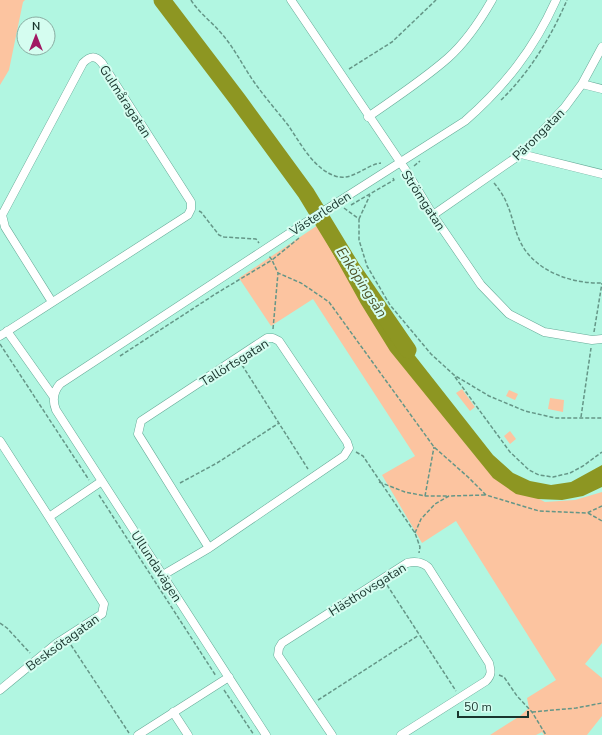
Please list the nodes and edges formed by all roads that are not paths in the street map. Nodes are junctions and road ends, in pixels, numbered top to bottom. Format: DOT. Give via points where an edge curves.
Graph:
graph roads {
  1 [pos="291,0"];
  2 [pos="492,0"];
  3 [pos="556,0"];
  4 [pos="602,47"];
  5 [pos="582,84"];
  6 [pos="602,89"];
  7 [pos="368,117"];
  8 [pos="521,154"];
  9 [pos="400,163"];
  10 [pos="602,174"];
  11 [pos="433,215"];
  12 [pos="52,302"];
  13 [pos="7,331"];
  14 [pos="0,336"];
  15 [pos="602,339"];
  16 [pos="53,396"];
  17 [pos="0,441"];
  18 [pos="102,481"];
  19 [pos="50,517"];
  20 [pos="209,548"];
  21 [pos="163,575"];
  22 [pos="229,677"];
  23 [pos="0,690"];
  24 [pos="173,712"];
  25 [pos="138,735"];
  26 [pos="188,735"];
  27 [pos="266,735"];
  28 [pos="332,735"];
  29 [pos="401,735"];
  1 -- 7 [label="street, Strömgatan"];
  2 -- 7 [label="street" via="467,38 448,58"];
  3 -- 9 [label="street, Västerleden" via="528,52 500,88 465,121"];
  4 -- 5 [label="street, Pärongatan"];
  5 -- 6 [label="street"];
  5 -- 8 [label="street, Pärongatan" via="565,107"];
  7 -- 9 [label="street, Strömgatan"];
  8 -- 10 [label="street"];
  8 -- 11 [label="street, Pärongatan"];
  9 -- 11 [label="street, Strömgatan"];
  9 -- 16 [label="street, Västerleden" via="60,384"];
  11 -- 15 [label="street, Strömgatan" via="481,285 510,314 544,332 592,340"];
  12 -- 12 [label="street, Gulmåragatan" via="188,215 191,209 191,202 98,58 88,58 83,63 2,215 5,227"];
  12 -- 13 [label="street"];
  13 -- 14 [label="street"];
  13 -- 16 [label="street, Ullundavägen"];
  16 -- 18 [label="street, Ullundavägen" via="56,410"];
  17 -- 19 [label="street"];
  18 -- 19 [label="street"];
  18 -- 21 [label="street, Ullundavägen"];
  19 -- 23 [label="street, Besksötagatan" via="104,604 104,609 102,614 36,659"];
  20 -- 20 [label="street, Tallörtsgatan" via="138,434 141,421 267,338 273,338 279,341 349,448 344,456"];
  20 -- 21 [label="street"];
  21 -- 22 [label="street, Ullundavägen"];
  22 -- 24 [label="street"];
  22 -- 27 [label="street, Ullundavägen"];
  24 -- 25 [label="street"];
  24 -- 26 [label="street"];
  28 -- 29 [label="street, Hästhovsgatan" via="278,655 279,648 282,643 407,563 419,562 428,567 491,670 486,681"];
}
